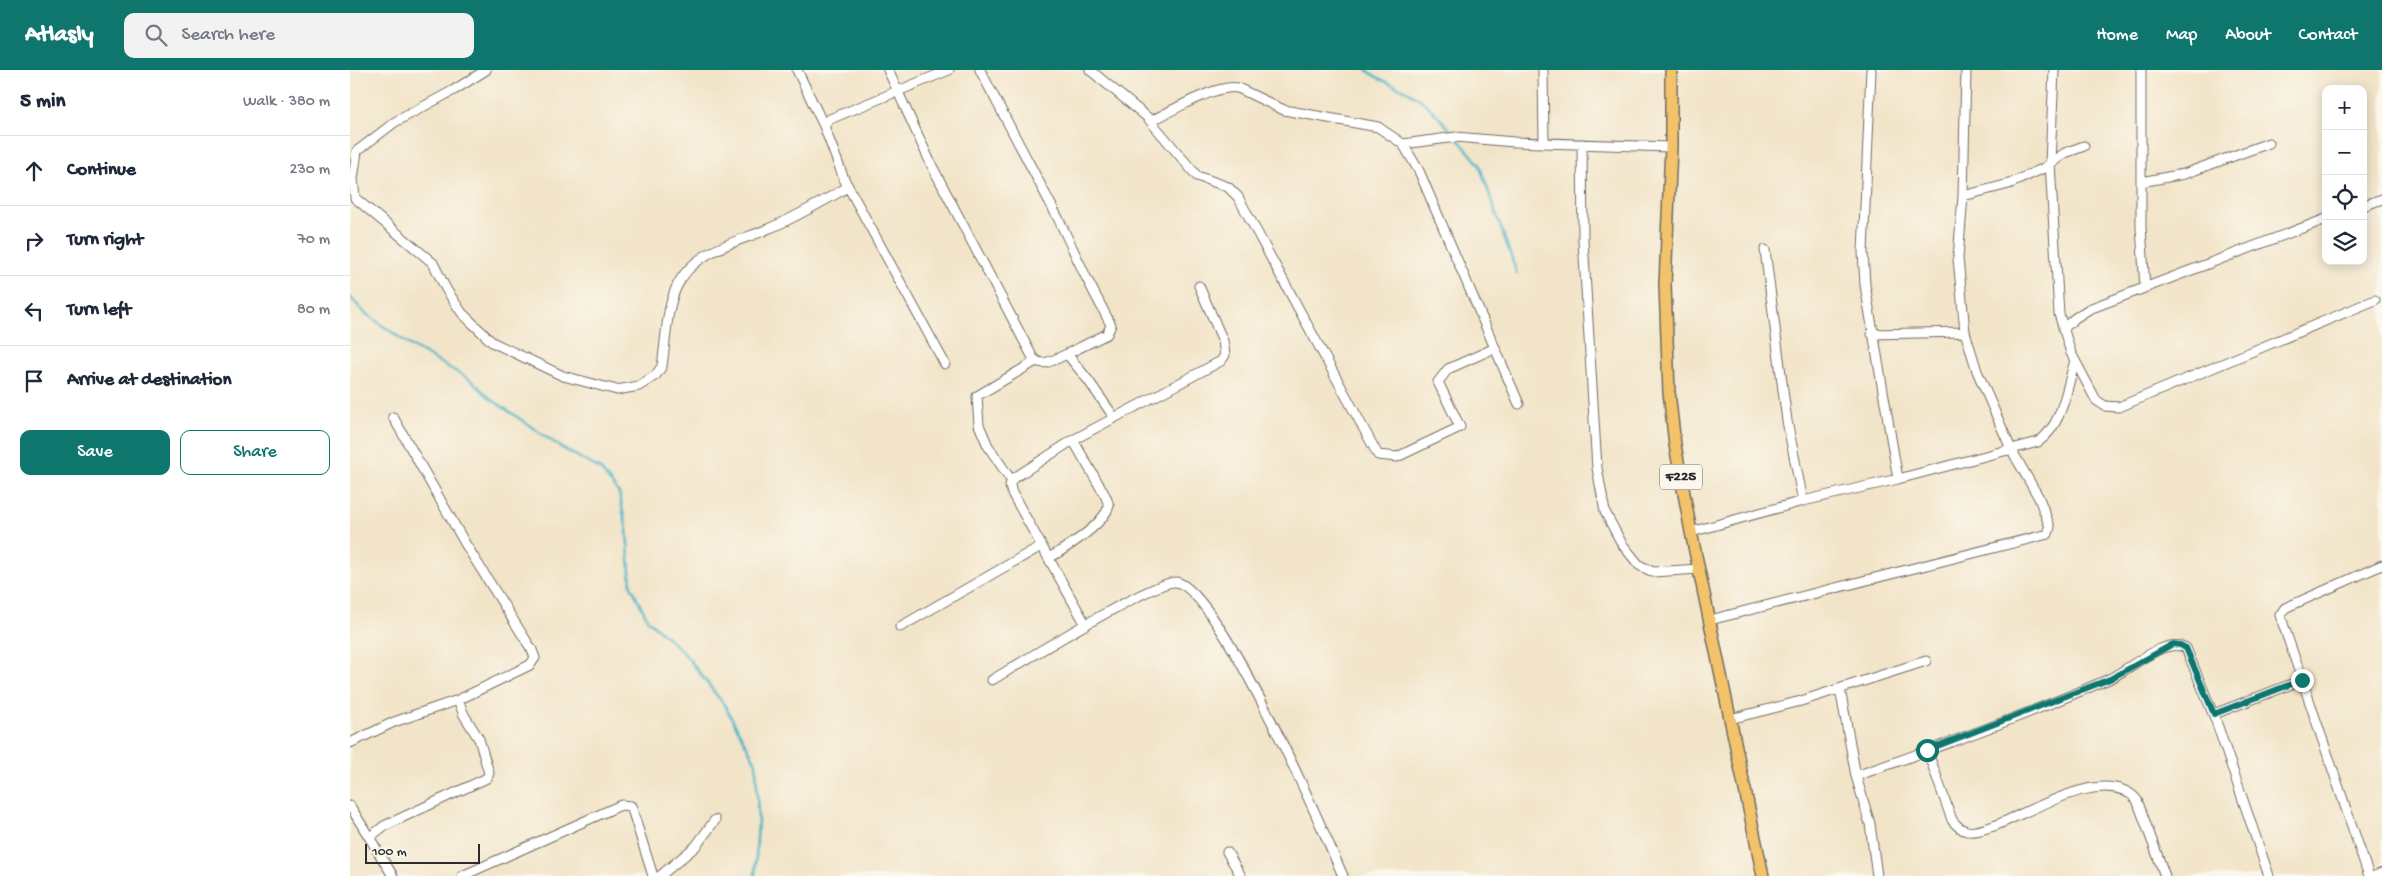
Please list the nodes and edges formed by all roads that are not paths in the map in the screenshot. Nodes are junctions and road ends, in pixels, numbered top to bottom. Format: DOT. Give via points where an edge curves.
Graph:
graph roads {
  1 [pos="486,70"];
  2 [pos="797,70"];
  3 [pos="888,70"];
  4 [pos="949,70"];
  5 [pos="980,70"];
  6 [pos="1090,70"];
  7 [pos="1543,70"];
  8 [pos="1671,70"];
  9 [pos="1871,70"];
  10 [pos="1966,70"];
  11 [pos="2054,70"];
  12 [pos="2141,70"];
  13 [pos="898,92"];
  14 [pos="1151,121"];
  15 [pos="824,126"];
  16 [pos="1544,143"];
  17 [pos="2268,143"];
  18 [pos="1403,144"];
  19 [pos="1582,144"];
  20 [pos="2084,146"];
  21 [pos="1671,147"];
  22 [pos="2050,163"];
  23 [pos="2141,182"];
  24 [pos="848,187"];
  25 [pos="1963,196"];
  26 [pos="2382,200"];
  27 [pos="2367,205"];
  28 [pos="2323,220"];
  29 [pos="1765,250"];
  30 [pos="1199,286"];
  31 [pos="2145,288"];
  32 [pos="2375,300"];
  33 [pos="2063,329"];
  34 [pos="1965,332"];
  35 [pos="1872,334"];
  36 [pos="1495,348"];
  37 [pos="1067,354"];
  38 [pos="1036,361"];
  39 [pos="2075,361"];
  40 [pos="945,364"];
  41 [pos="1519,404"];
  42 [pos="393,417"];
  43 [pos="1114,418"];
  44 [pos="1073,440"];
  45 [pos="2010,449"];
  46 [pos="1898,479"];
  47 [pos="1011,480"];
  48 [pos="1803,501"];
  49 [pos="1691,532"];
  50 [pos="1042,546"];
  51 [pos="1049,558"];
  52 [pos="2382,565"];
  53 [pos="1699,569"];
  54 [pos="1710,620"];
  55 [pos="1086,626"];
  56 [pos="900,627"];
  57 [pos="1926,661"];
  58 [pos="992,680"];
  59 [pos="2302,680"];
  60 [pos="1840,689"];
  61 [pos="458,700"];
  62 [pos="2214,714"];
  63 [pos="1730,719"];
  64 [pos="350,743"];
  65 [pos="1927,750"];
  66 [pos="1856,776"];
  67 [pos="350,806"];
  68 [pos="715,820"];
  69 [pos="370,837"];
  70 [pos="1227,852"];
  71 [pos="2382,873"];
  72 [pos="393,876"];
  73 [pos="462,876"];
  74 [pos="652,876"];
  75 [pos="660,876"];
  76 [pos="1241,876"];
  77 [pos="1343,876"];
  78 [pos="1763,876"];
  79 [pos="1877,876"];
  80 [pos="2165,876"];
  81 [pos="2269,876"];
  82 [pos="2369,876"];
  83 [pos="2374,876"];
  1 -- 24 [label="street" via="395,122 357,150 353,179 355,198 433,263 462,313 492,342 563,376 617,390 628,390 645,382 662,366 672,301 685,273 719,248 771,228"];
  2 -- 15 [label="street"];
  3 -- 13 [label="street"];
  4 -- 13 [label="street"];
  5 -- 37 [label="street" via="1111,325 1107,334"];
  6 -- 14 [label="street"];
  7 -- 16 [label="street"];
  8 -- 21 [label="main road, F225"];
  9 -- 35 [label="street" via="1863,252"];
  10 -- 25 [label="street"];
  11 -- 22 [label="street"];
  12 -- 23 [label="street"];
  13 -- 15 [label="street" via="830,119"];
  13 -- 38 [label="street" via="932,166"];
  14 -- 18 [label="street" via="1230,87 1284,110 1378,127"];
  14 -- 36 [label="street" via="1197,176 1228,187 1238,197 1378,456 1398,457 1460,427 1438,382 1448,369"];
  15 -- 24 [label="street"];
  16 -- 18 [label="street" via="1456,137"];
  16 -- 19 [label="street"];
  17 -- 23 [label="street" via="2184,174"];
  18 -- 36 [label="street" via="1419,171"];
  19 -- 21 [label="street"];
  19 -- 53 [label="street" via="1584,270 1597,468 1605,512 1622,544 1639,565 1653,572"];
  20 -- 22 [label="street"];
  21 -- 49 [label="main road, F225" via="1666,344 1675,445"];
  22 -- 25 [label="street" via="2009,184"];
  22 -- 33 [label="street" via="2056,286"];
  23 -- 31 [label="street"];
  24 -- 40 [label="street"];
  25 -- 34 [label="street" via="1958,258"];
  26 -- 27 [label="street"];
  28 -- 31 [label="street"];
  29 -- 48 [label="street" via="1787,421"];
  30 -- 43 [label="street" via="1223,341 1225,355 1221,361"];
  31 -- 33 [label="street" via="2089,310"];
  32 -- 39 [label="street" via="2119,406 2105,406 2096,400"];
  33 -- 39 [label="street"];
  34 -- 35 [label="street"];
  34 -- 45 [label="street" via="1977,371"];
  35 -- 46 [label="street"];
  36 -- 41 [label="street"];
  37 -- 38 [label="street" via="1044,364"];
  37 -- 43 [label="street"];
  38 -- 47 [label="street" via="977,396 979,425 988,446"];
  39 -- 45 [label="street" via="2055,426 2038,442"];
  42 -- 61 [label="street" via="466,545 534,654 534,662 530,665"];
  43 -- 44 [label="street"];
  44 -- 47 [label="street"];
  44 -- 51 [label="street" via="1109,506 1097,522"];
  45 -- 46 [label="street"];
  45 -- 54 [label="street" via="2039,498 2050,527 2048,534"];
  46 -- 48 [label="street"];
  47 -- 50 [label="street" via="1012,493"];
  48 -- 49 [label="street"];
  49 -- 53 [label="main road, F225"];
  50 -- 51 [label="street"];
  50 -- 56 [label="street"];
  51 -- 55 [label="street"];
  52 -- 59 [label="street" via="2281,611"];
  53 -- 54 [label="main road, F225"];
  54 -- 63 [label="main road, F225"];
  55 -- 58 [label="street"];
  55 -- 77 [label="street" via="1162,585 1175,582 1186,586 1219,625 1256,691"];
  57 -- 60 [label="street"];
  59 -- 62 [label="street"];
  59 -- 82 [label="street"];
  60 -- 63 [label="street"];
  60 -- 66 [label="street"];
  61 -- 64 [label="street" via="394,722"];
  61 -- 69 [label="street" via="480,738 489,773 487,778 384,826"];
  62 -- 65 [label="street" via="2186,648 2173,644 2110,679"];
  62 -- 81 [label="street"];
  63 -- 78 [label="main road, F225"];
  65 -- 66 [label="street"];
  65 -- 80 [label="street" via="1952,820 1968,831 1979,831 2021,816 2053,799 2097,786 2130,792"];
  66 -- 79 [label="street" via="1870,824"];
  67 -- 69 [label="street"];
  68 -- 75 [label="street" via="696,846"];
  69 -- 72 [label="street"];
  70 -- 76 [label="street"];
  71 -- 83 [label="street"];
  73 -- 74 [label="street" via="621,805 631,806"];
}
